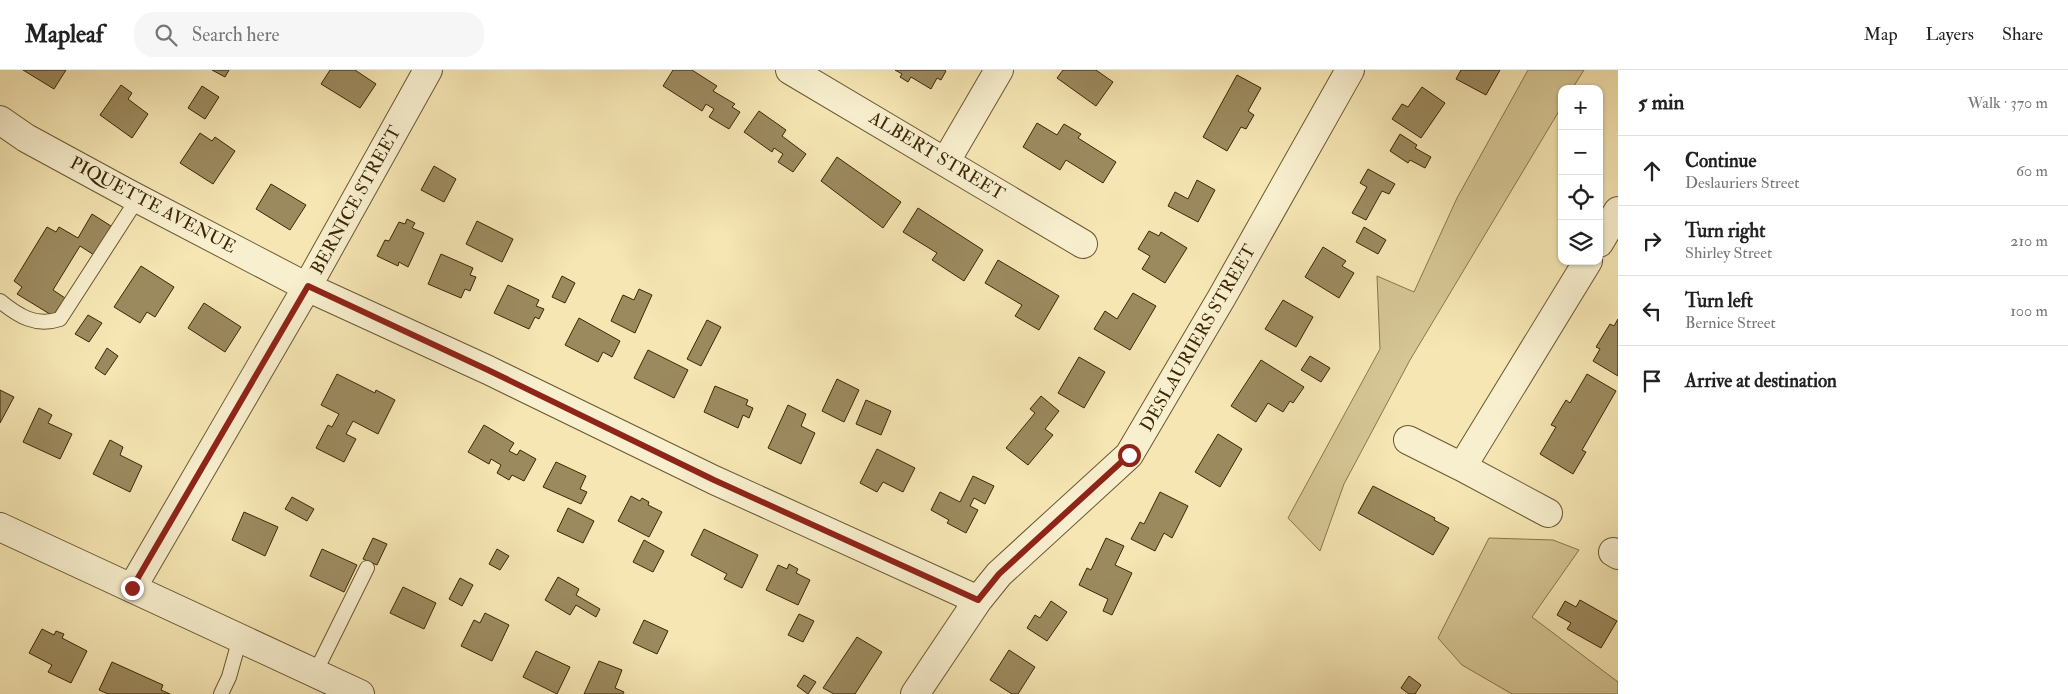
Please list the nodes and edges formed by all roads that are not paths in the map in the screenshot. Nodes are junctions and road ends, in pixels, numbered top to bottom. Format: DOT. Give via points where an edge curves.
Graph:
graph roads {
  1 [pos="428,70"];
  2 [pos="790,70"];
  3 [pos="999,70"];
  4 [pos="1350,70"];
  5 [pos="0,120"];
  6 [pos="946,161"];
  7 [pos="138,198"];
  8 [pos="1083,244"];
  9 [pos="1586,265"];
  10 [pos="308,286"];
  11 [pos="0,301"];
  12 [pos="1408,440"];
  13 [pos="1462,467"];
  14 [pos="1548,513"];
  15 [pos="0,526"];
  16 [pos="367,568"];
  17 [pos="132,588"];
  18 [pos="978,600"];
  19 [pos="240,638"];
  20 [pos="315,673"];
  21 [pos="221,694"];
  22 [pos="360,694"];
  23 [pos="915,694"];
  1 -- 10 [label="street, BERNICE STREET"];
  2 -- 6 [label="street, ALBERT STREET"];
  3 -- 6 [label="street"];
  4 -- 18 [label="street, DESLAURIERS STREET" via="1129,455 999,574"];
  5 -- 7 [label="street, PIQUETTE AVENUE" via="26,138"];
  6 -- 8 [label="street, ALBERT STREET"];
  7 -- 10 [label="street, PIQUETTE AVENUE"];
  7 -- 11 [label="lane" via="60,319 34,321 16,315"];
  9 -- 13 [label="street"];
  10 -- 17 [label="street, BERNICE STREET"];
  10 -- 18 [label="street, PIQUETTE AVENUE" via="714,480"];
  12 -- 13 [label="street"];
  13 -- 14 [label="street"];
  15 -- 17 [label="street"];
  16 -- 20 [label="lane"];
  17 -- 19 [label="street"];
  18 -- 23 [label="street, DESLAURIERS STREET"];
  19 -- 20 [label="street"];
  19 -- 21 [label="lane"];
  20 -- 22 [label="street"];
}
